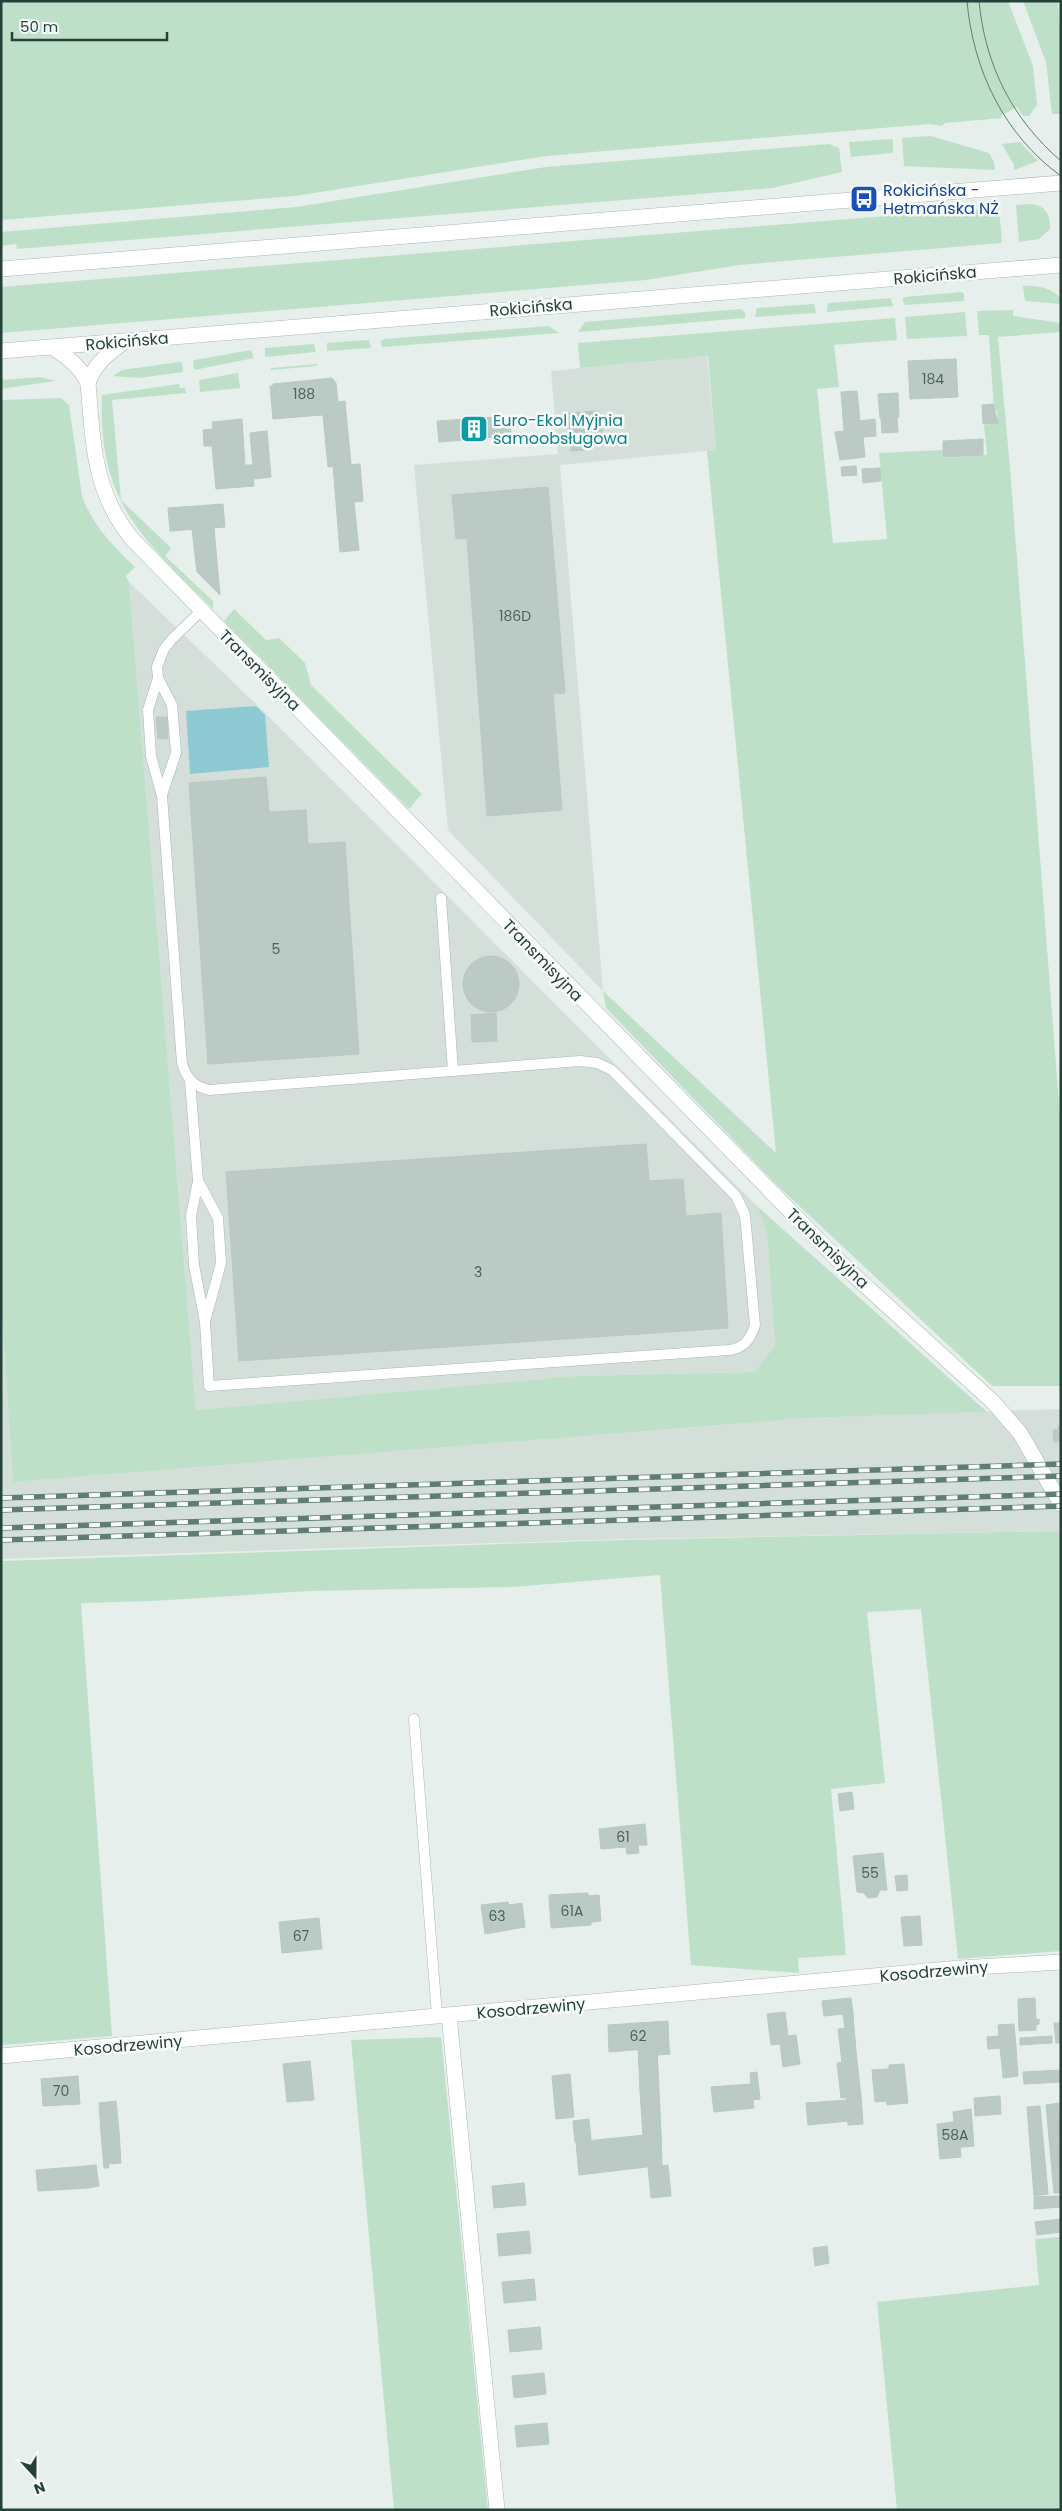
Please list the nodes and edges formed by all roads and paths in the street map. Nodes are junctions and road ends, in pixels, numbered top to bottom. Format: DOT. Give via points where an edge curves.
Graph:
graph roads {
  1 [pos="1061,184"];
  2 [pos="1061,265"];
  3 [pos="1,269"];
  4 [pos="126,341"];
  5 [pos="52,347"];
  6 [pos="1,351"];
  7 [pos="88,383"];
  8 [pos="201,611"];
  9 [pos="158,678"];
  10 [pos="162,796"];
  11 [pos="441,898"];
  12 [pos="453,1071"];
  13 [pos="190,1081"];
  14 [pos="198,1181"];
  15 [pos="205,1322"];
  16 [pos="1061,1504"];
  17 [pos="414,1719"];
  18 [pos="1061,1962"];
  19 [pos="443,2016"];
  20 [pos="1,2056"];
  21 [pos="497,2510"];
  1 -- 3 [label="street"];
  2 -- 4 [label="street, Rokicińska"];
  4 -- 5 [label="street, Rokicińska"];
  4 -- 7 [label="street" via="103,359"];
  5 -- 6 [label="street, Rokicińska"];
  5 -- 7 [label="street" via="78,368"];
  7 -- 8 [label="street, Transmisyjna" via="96,467 112,513 132,539"];
  8 -- 9 [label="lane" via="164,649 157,667"];
  8 -- 16 [label="street, Transmisyjna" via="847,1269 993,1402 1020,1433"];
  9 -- 10 [label="lane" via="148,710 151,756"];
  9 -- 10 [label="lane" via="172,705 176,753"];
  10 -- 13 [label="lane" via="182,1063"];
  11 -- 12 [label="lane"];
  12 -- 13 [label="lane" via="209,1090"];
  12 -- 15 [label="lane" via="580,1061 597,1063 612,1070 742,1205 755,1325 746,1343 738,1349 729,1350 209,1386"];
  13 -- 14 [label="lane"];
  14 -- 15 [label="lane" via="191,1216 194,1265"];
  14 -- 15 [label="lane" via="218,1218 221,1263"];
  17 -- 19 [label="lane"];
  18 -- 19 [label="street, Kosodrzewiny" via="960,1968"];
  19 -- 20 [label="street, Kosodrzewiny"];
  19 -- 21 [label="street"];
}
